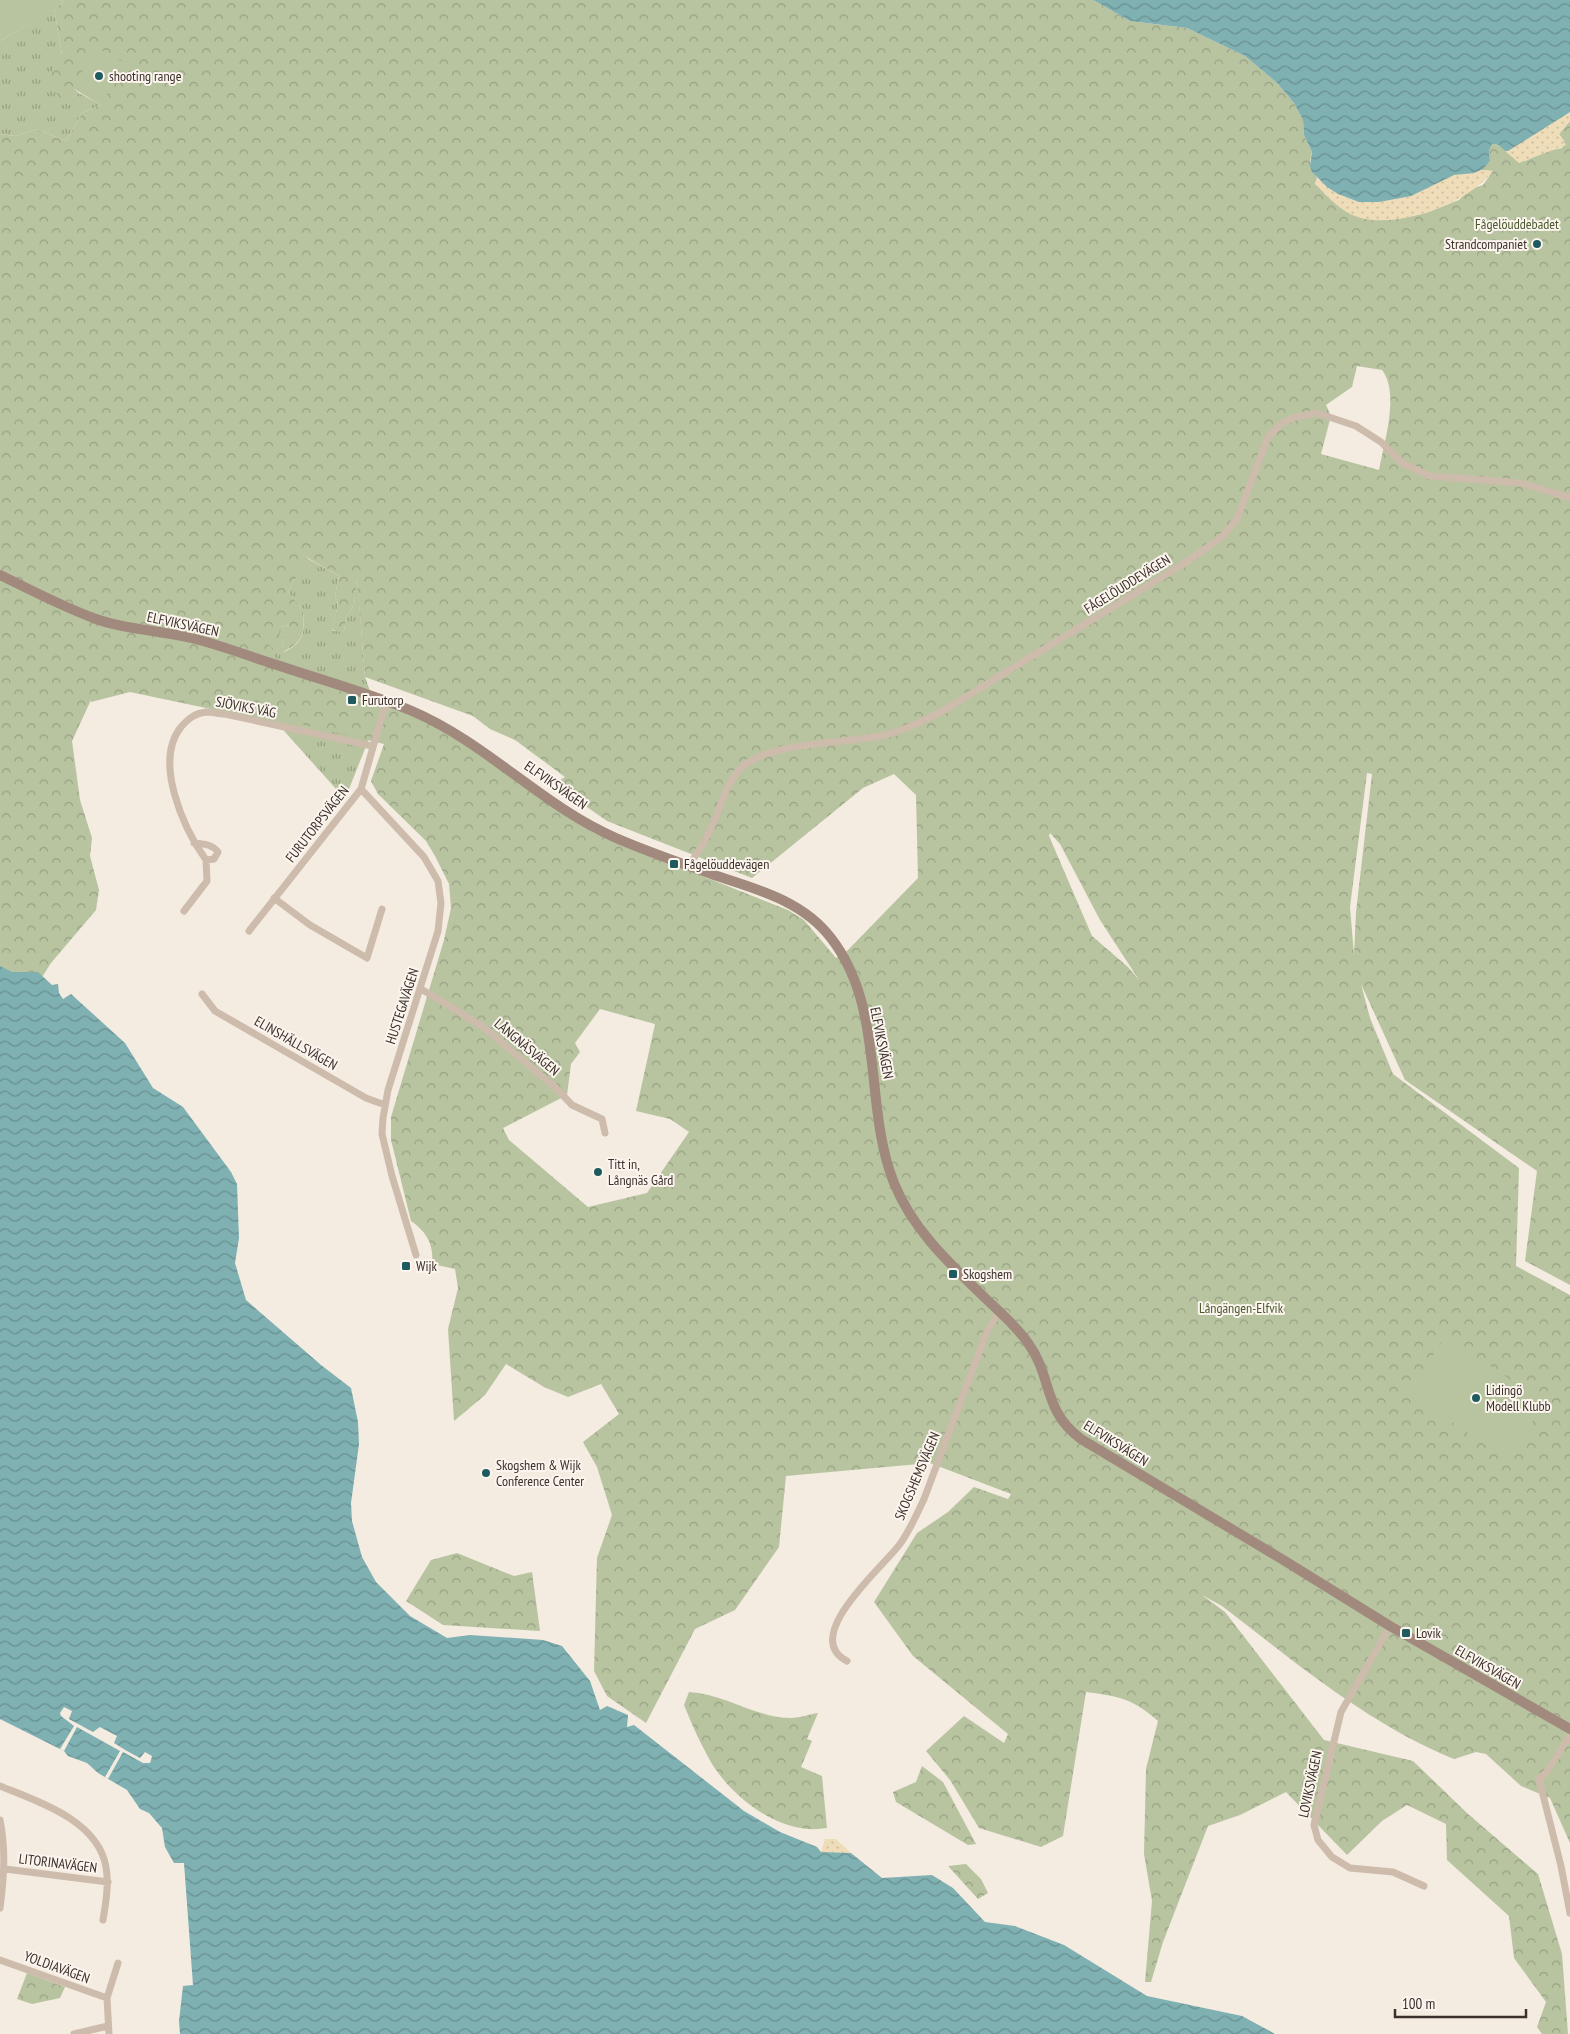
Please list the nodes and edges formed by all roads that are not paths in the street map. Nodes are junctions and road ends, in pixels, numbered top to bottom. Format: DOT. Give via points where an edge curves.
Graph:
graph roads {
  1 [pos="1570,498"];
  2 [pos="0,575"];
  3 [pos="386,702"];
  4 [pos="372,746"];
  5 [pos="361,789"];
  6 [pos="194,843"];
  7 [pos="206,860"];
  8 [pos="688,866"];
  9 [pos="274,898"];
  10 [pos="382,909"];
  11 [pos="184,911"];
  12 [pos="249,931"];
  13 [pos="421,988"];
  14 [pos="202,994"];
  15 [pos="384,1105"];
  16 [pos="606,1133"];
  17 [pos="416,1255"];
  18 [pos="999,1311"];
  19 [pos="1390,1626"];
  20 [pos="847,1661"];
  21 [pos="1570,1729"];
  22 [pos="1570,1735"];
  23 [pos="0,1786"];
  24 [pos="0,1820"];
  25 [pos="5,1869"];
  26 [pos="108,1882"];
  27 [pos="1424,1886"];
  28 [pos="0,1908"];
  29 [pos="1570,1913"];
  30 [pos="103,1920"];
  31 [pos="0,1960"];
  32 [pos="118,1963"];
  33 [pos="106,1998"];
  34 [pos="108,2030"];
  35 [pos="74,2034"];
  1 -- 8 [label="street, FÅGELÖUDDEVÄGEN" via="1521,484 1430,476 1402,463 1381,442 1356,426 1317,413 1295,417 1282,423 1268,437 1238,519 1222,537 1166,575 911,727 884,735 791,748 747,764 734,776 702,848"];
  2 -- 3 [label="street, ELFVIKSVÄGEN" via="94,619 214,643"];
  3 -- 4 [label="street, FURUTORPSVÄGEN"];
  3 -- 8 [label="street, ELFVIKSVÄGEN" via="416,713 468,741 601,831"];
  4 -- 5 [label="street, FURUTORPSVÄGEN"];
  4 -- 6 [label="street, SJÖVIKS VÄG" via="226,714 206,712 190,717 174,739 171,772 173,791"];
  5 -- 9 [label="street, FURUTORPSVÄGEN"];
  5 -- 13 [label="street, HUSTEGAVÄGEN" via="424,856 438,881 441,903 438,931"];
  6 -- 7 [label="street, SJÖVIKS VÄG"];
  6 -- 7 [label="street" via="216,848 218,852 214,859"];
  7 -- 11 [label="street" via="207,881"];
  8 -- 18 [label="street, ELFVIKSVÄGEN" via="798,907 823,928 839,949 851,974 869,1036 882,1143 905,1208 926,1236"];
  9 -- 10 [label="street" via="316,929 367,958"];
  9 -- 12 [label="street, FURUTORPSVÄGEN"];
  13 -- 15 [label="street, HUSTEGAVÄGEN"];
  13 -- 16 [label="street, LÅNGNÄSVÄGEN" via="482,1026 572,1105 602,1119"];
  14 -- 15 [label="street, ELINSHÄLLSVÄGEN" via="215,1011 366,1098"];
  15 -- 17 [label="street, HUSTEGAVÄGEN" via="382,1134"];
  18 -- 19 [label="street, ELFVIKSVÄGEN" via="1032,1348 1057,1415 1072,1432"];
  18 -- 20 [label="street, SKOGSHEMSVÄGEN" via="986,1334 914,1520 901,1543 853,1598 835,1625 834,1645 837,1653"];
  19 -- 21 [label="street, ELFVIKSVÄGEN"];
  19 -- 27 [label="street, LOVIKSVÄGEN" via="1341,1712 1314,1834 1332,1857 1350,1868 1393,1872"];
  22 -- 29 [label="street" via="1539,1779"];
  23 -- 26 [label="street, LITORINAVÄGEN" via="47,1806 79,1826 99,1848 106,1864"];
  24 -- 25 [label="street"];
  25 -- 26 [label="street, LITORINAVÄGEN"];
  25 -- 28 [label="street"];
  26 -- 30 [label="street, LITORINAVÄGEN"];
  31 -- 33 [label="street, YOLDIAVÄGEN"];
  32 -- 33 [label="street"];
  33 -- 34 [label="street"];
  34 -- 35 [label="street"];
}
